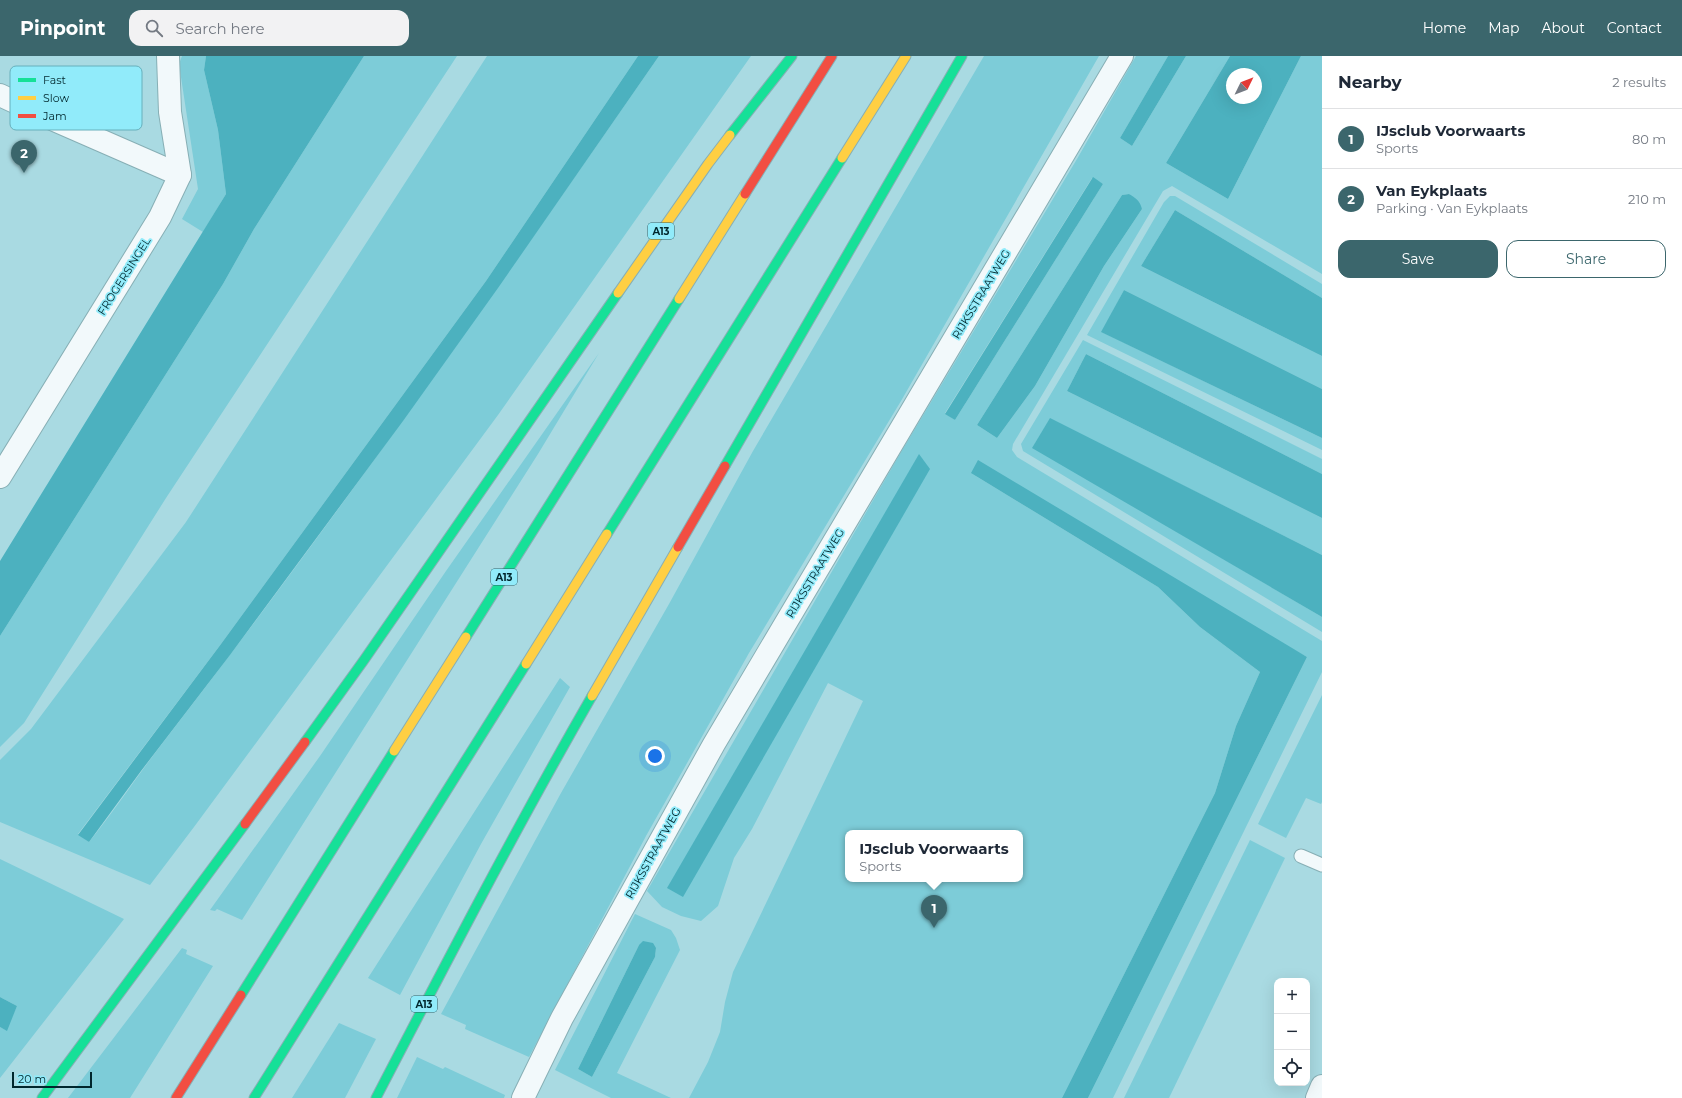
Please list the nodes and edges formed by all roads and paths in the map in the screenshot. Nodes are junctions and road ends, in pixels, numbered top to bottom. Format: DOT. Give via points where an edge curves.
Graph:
graph roads {
  1 [pos="168,56"];
  2 [pos="792,56"];
  3 [pos="832,56"];
  4 [pos="906,56"];
  5 [pos="962,56"];
  6 [pos="1122,56"];
  7 [pos="0,95"];
  8 [pos="10,100"];
  9 [pos="77,130"];
  10 [pos="180,175"];
  11 [pos="0,477"];
  12 [pos="1301,856"];
  13 [pos="1322,865"];
  14 [pos="1322,1086"];
  15 [pos="42,1098"];
  16 [pos="176,1098"];
  17 [pos="254,1098"];
  18 [pos="376,1098"];
  19 [pos="523,1098"];
  20 [pos="1317,1098"];
  1 -- 10 [label="street" via="170,112"];
  2 -- 15 [label="highway, A13" via="708,164 364,660 196,892"];
  3 -- 16 [label="highway, A13"];
  4 -- 17 [label="highway"];
  5 -- 18 [label="highway, A13" via="547,775 473,910"];
  6 -- 19 [label="street, RIJKSSTRAATWEG" via="714,744 562,1018"];
  7 -- 8 [label="street"];
  9 -- 10 [label="street"];
  10 -- 11 [label="street, FROGERSINGEL" via="160,217"];
  12 -- 13 [label="lane"];
  14 -- 20 [label="street"];
}
